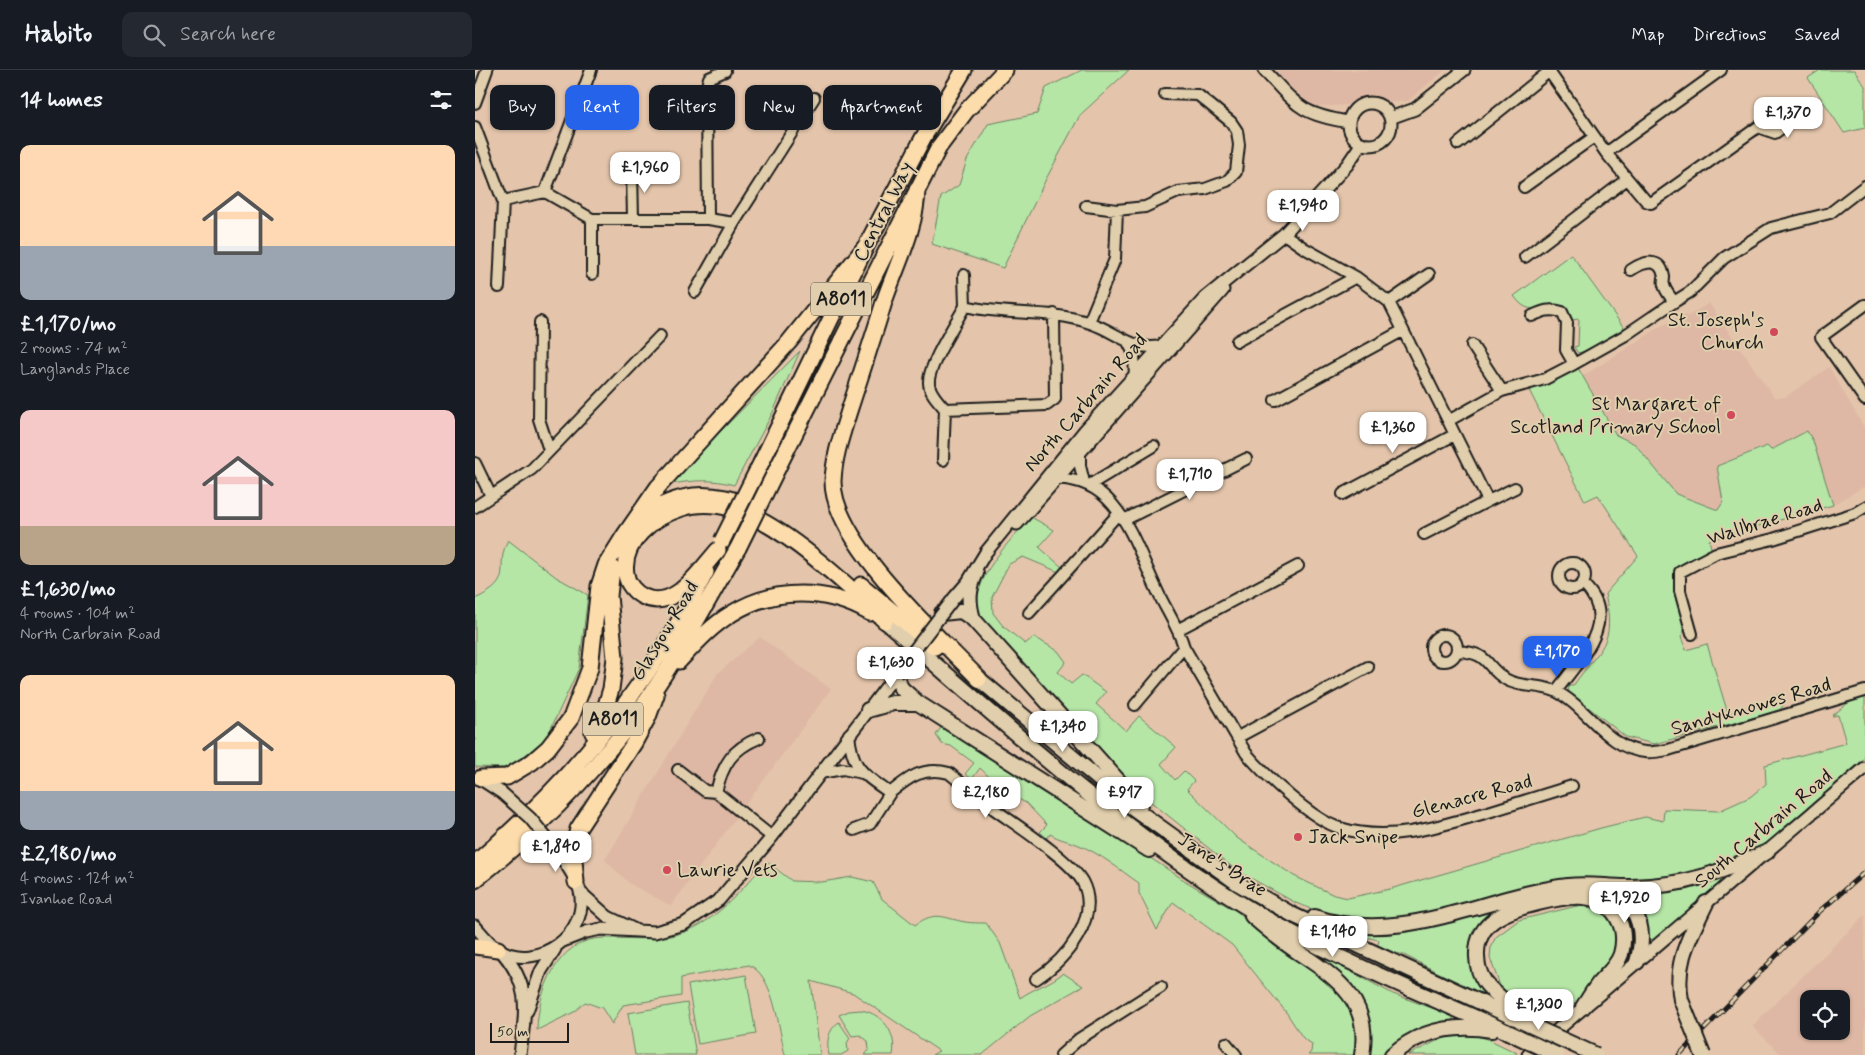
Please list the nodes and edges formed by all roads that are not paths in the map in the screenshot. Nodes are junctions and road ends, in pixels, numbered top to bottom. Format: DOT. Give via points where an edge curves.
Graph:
graph roads {
  1 [pos="487,70"];
  2 [pos="591,70"];
  3 [pos="964,70"];
  4 [pos="1005,70"];
  5 [pos="1264,70"];
  6 [pos="1464,70"];
  7 [pos="1549,70"];
  8 [pos="1721,70"];
  9 [pos="725,71"];
  10 [pos="1165,94"];
  11 [pos="814,98"];
  12 [pos="475,104"];
  13 [pos="1811,106"];
  14 [pos="1390,118"];
  15 [pos="1349,122"];
  16 [pos="475,127"];
  17 [pos="1594,137"];
  18 [pos="1362,143"];
  19 [pos="1458,144"];
  20 [pos="1606,153"];
  21 [pos="632,170"];
  22 [pos="1627,179"];
  23 [pos="1865,186"];
  24 [pos="1525,187"];
  25 [pos="917,190"];
  26 [pos="545,192"];
  27 [pos="503,201"];
  28 [pos="1086,206"];
  29 [pos="1117,210"];
  30 [pos="592,219"];
  31 [pos="633,219"];
  32 [pos="708,219"];
  33 [pos="734,223"];
  34 [pos="1284,234"];
  35 [pos="866,246"];
  36 [pos="1525,257"];
  37 [pos="1249,261"];
  38 [pos="1631,270"];
  39 [pos="592,274"];
  40 [pos="1429,274"];
  41 [pos="965,275"];
  42 [pos="1356,277"];
  43 [pos="499,287"];
  44 [pos="695,292"];
  45 [pos="1389,302"];
  46 [pos="1673,302"];
  47 [pos="1865,305"];
  48 [pos="965,306"];
  49 [pos="1054,314"];
  50 [pos="1532,316"];
  51 [pos="540,322"];
  52 [pos="1089,322"];
  53 [pos="1402,331"];
  54 [pos="660,336"];
  55 [pos="1179,340"];
  56 [pos="1237,341"];
  57 [pos="1128,342"];
  58 [pos="1472,345"];
  59 [pos="1161,346"];
  60 [pos="1574,364"];
  61 [pos="1135,376"];
  62 [pos="1134,390"];
  63 [pos="1502,390"];
  64 [pos="1275,400"];
  65 [pos="1865,400"];
  66 [pos="945,409"];
  67 [pos="1448,421"];
  68 [pos="1455,435"];
  69 [pos="1080,436"];
  70 [pos="1154,446"];
  71 [pos="549,450"];
  72 [pos="1080,452"];
  73 [pos="1246,459"];
  74 [pos="943,460"];
  75 [pos="475,463"];
  76 [pos="1057,478"];
  77 [pos="1043,479"];
  78 [pos="1087,483"];
  79 [pos="1515,488"];
  80 [pos="1343,494"];
  81 [pos="491,496"];
  82 [pos="1487,501"];
  83 [pos="475,507"];
  84 [pos="1865,507"];
  85 [pos="1121,516"];
  86 [pos="637,518"];
  87 [pos="1424,534"];
  88 [pos="720,546"];
  89 [pos="738,548"];
  90 [pos="614,554"];
  91 [pos="1298,566"];
  92 [pos="971,578"];
  93 [pos="1583,584"];
  94 [pos="942,613"];
  95 [pos="1029,613"];
  96 [pos="967,615"];
  97 [pos="885,622"];
  98 [pos="1179,629"];
  99 [pos="1692,634"];
  100 [pos="1184,647"];
  101 [pos="1457,651"];
  102 [pos="1368,667"];
  103 [pos="896,674"];
  104 [pos="663,677"];
  105 [pos="979,679"];
  106 [pos="1556,691"];
  107 [pos="1865,691"];
  108 [pos="918,703"];
  109 [pos="1135,705"];
  110 [pos="868,710"];
  111 [pos="849,734"];
  112 [pos="1238,737"];
  113 [pos="759,738"];
  114 [pos="580,761"];
  115 [pos="1865,768"];
  116 [pos="678,770"];
  117 [pos="820,773"];
  118 [pos="861,773"];
  119 [pos="478,778"];
  120 [pos="1572,786"];
  121 [pos="716,792"];
  122 [pos="890,792"];
  123 [pos="854,830"];
  124 [pos="1170,836"];
  125 [pos="772,837"];
  126 [pos="1767,852"];
  127 [pos="1176,861"];
  128 [pos="475,863"];
  129 [pos="475,880"];
  130 [pos="578,887"];
  131 [pos="1609,887"];
  132 [pos="1231,897"];
  133 [pos="1267,900"];
  134 [pos="1706,903"];
  135 [pos="475,926"];
  136 [pos="640,932"];
  137 [pos="559,944"];
  138 [pos="475,946"];
  139 [pos="500,951"];
  140 [pos="1637,962"];
  141 [pos="1037,979"];
  142 [pos="1161,987"];
  143 [pos="1583,1007"];
  144 [pos="525,1018"];
  145 [pos="1521,1021"];
  146 [pos="1508,1032"];
  147 [pos="1226,1043"];
  148 [pos="520,1055"];
  149 [pos="1061,1055"];
  150 [pos="1236,1055"];
  151 [pos="1362,1055"];
  152 [pos="1392,1055"];
  153 [pos="1529,1055"];
  154 [pos="1557,1055"];
  155 [pos="1596,1055"];
  156 [pos="1703,1055"];
  1 -- 12 [label="street"];
  2 -- 26 [label="street"];
  3 -- 35 [label="main road, Central Way / A8011" via="923,138"];
  4 -- 25 [label="main road, Central Way / A8011" via="951,128"];
  5 -- 15 [label="street" via="1297,107 1315,115"];
  6 -- 14 [label="street" via="1415,109"];
  7 -- 17 [label="street"];
  7 -- 19 [label="street"];
  8 -- 20 [label="street"];
  9 -- 32 [label="street" via="709,78 707,86"];
  10 -- 29 [label="street" via="1198,95 1231,122 1237,131 1239,145 1236,172 1227,181 1205,189 1178,192 1145,207"];
  11 -- 33 [label="street"];
  13 -- 22 [label="street" via="1775,133 1758,127 1651,203"];
  14 -- 15 [label="street" via="1384,108 1368,103 1355,109"];
  14 -- 18 [label="street" via="1386,137 1375,144"];
  15 -- 18 [label="street" via="1352,134"];
  16 -- 27 [label="street"];
  17 -- 20 [label="street"];
  17 -- 24 [label="street"];
  18 -- 34 [label="street, North Carbrain Road" via="1347,165"];
  20 -- 22 [label="street"];
  21 -- 31 [label="street"];
  22 -- 36 [label="street"];
  23 -- 46 [label="street" via="1830,213 1771,228 1724,258 1690,292"];
  25 -- 89 [label="main road, Central Way / A8011, bridge"];
  25 -- 105 [label="main road" via="913,222 837,450 833,483 835,500 863,552"];
  26 -- 27 [label="street"];
  26 -- 30 [label="street"];
  27 -- 43 [label="street"];
  28 -- 29 [label="street"];
  29 -- 52 [label="street" via="1115,259"];
  30 -- 31 [label="street"];
  30 -- 39 [label="street"];
  31 -- 32 [label="street"];
  32 -- 33 [label="street"];
  33 -- 44 [label="street"];
  34 -- 37 [label="street, North Carbrain Road"];
  34 -- 42 [label="street"];
  35 -- 86 [label="main road" via="789,342 658,487"];
  35 -- 88 [label="main road, Central Way / A8011, bridge"];
  37 -- 55 [label="street, North Carbrain Road"];
  37 -- 59 [label="street, North Carbrain Road" via="1205,298"];
  38 -- 46 [label="street" via="1644,262 1654,263 1661,269 1664,287"];
  40 -- 45 [label="street"];
  41 -- 48 [label="street"];
  42 -- 45 [label="street"];
  42 -- 56 [label="street"];
  45 -- 53 [label="street"];
  46 -- 60 [label="street" via="1624,336"];
  47 -- 65 [label="street" via="1821,337"];
  48 -- 49 [label="street" via="987,311"];
  48 -- 66 [label="street" via="930,371 928,384"];
  49 -- 52 [label="street"];
  49 -- 66 [label="street" via="1055,398 1047,405"];
  50 -- 60 [label="street" via="1544,310 1562,312 1567,323 1566,350"];
  51 -- 71 [label="street" via="539,419"];
  52 -- 57 [label="street"];
  53 -- 64 [label="street"];
  53 -- 67 [label="street"];
  54 -- 71 [label="street"];
  55 -- 59 [label="street"];
  55 -- 62 [label="street, North Carbrain Road"];
  57 -- 59 [label="street" via="1149,348"];
  57 -- 61 [label="street" via="1134,354"];
  58 -- 63 [label="street"];
  59 -- 61 [label="street, North Carbrain Road"];
  60 -- 63 [label="street" via="1545,379"];
  61 -- 62 [label="street"];
  61 -- 69 [label="street, North Carbrain Road"];
  62 -- 72 [label="street, North Carbrain Road"];
  63 -- 67 [label="street"];
  66 -- 74 [label="street"];
  67 -- 68 [label="street"];
  68 -- 80 [label="street"];
  68 -- 82 [label="street"];
  69 -- 72 [label="street"];
  69 -- 77 [label="street, North Carbrain Road"];
  70 -- 78 [label="street"];
  71 -- 81 [label="street" via="532,469"];
  72 -- 76 [label="street, North Carbrain Road"];
  72 -- 78 [label="street" via="1080,466"];
  73 -- 85 [label="street"];
  75 -- 81 [label="street"];
  76 -- 77 [label="street"];
  76 -- 78 [label="street"];
  76 -- 92 [label="street, North Carbrain Road"];
  77 -- 92 [label="street, North Carbrain Road" via="977,564"];
  78 -- 85 [label="street, Glenacre Road" via="1107,496"];
  79 -- 82 [label="street"];
  81 -- 83 [label="street"];
  82 -- 87 [label="street"];
  84 -- 99 [label="street, Wallbrae Road" via="1781,536 1715,553 1680,572 1680,592"];
  85 -- 95 [label="street"];
  85 -- 98 [label="street, Glenacre Road" via="1160,598"];
  86 -- 90 [label="main road"];
  86 -- 105 [label="main road" via="661,504 696,494 727,496 749,504 782,521 951,661"];
  88 -- 97 [label="main road" via="696,576 672,597 649,600 640,596 626,578 625,557 639,534 653,522 683,507 730,508 780,531"];
  88 -- 114 [label="main road, Glasgow Road / A8011" via="642,679"];
  89 -- 104 [label="main road, Glasgow Road / A8011"];
  90 -- 114 [label="main road" via="609,596 615,658 611,689 604,712"];
  90 -- 119 [label="main road" via="599,586 589,668 571,718 532,762 507,777"];
  91 -- 98 [label="street"];
  92 -- 94 [label="street, North Carbrain Road, bridge"];
  92 -- 96 [label="main road"];
  93 -- 106 [label="street" via="1591,592 1599,611 1597,633"];
  94 -- 96 [label="main road"];
  94 -- 103 [label="street, North Carbrain Road, bridge"];
  96 -- 124 [label="main road"];
  97 -- 104 [label="main road" via="863,609 830,597 807,594 769,597 730,614 714,626"];
  97 -- 127 [label="main road, Jane's Brae"];
  98 -- 100 [label="street, Glenacre Road"];
  100 -- 109 [label="street"];
  100 -- 112 [label="street, Glenacre Road"];
  101 -- 106 [label="street" via="1475,652 1516,685"];
  102 -- 112 [label="street"];
  103 -- 108 [label="main road" via="901,688"];
  103 -- 110 [label="street, North Carbrain Road"];
  104 -- 129 [label="main road, Glasgow Road / A8011" via="571,793"];
  104 -- 130 [label="main road" via="649,717 577,829 573,849"];
  105 -- 124 [label="main road, Jane's Brae"];
  106 -- 107 [label="street, Sandyknowes Road" via="1609,736 1625,746 1645,752 1676,748"];
  108 -- 110 [label="main road" via="893,703"];
  108 -- 127 [label="main road" via="1131,840"];
  110 -- 111 [label="street, North Carbrain Road"];
  111 -- 117 [label="street, North Carbrain Road"];
  111 -- 118 [label="street" via="853,757"];
  112 -- 120 [label="street, Glenacre Road" via="1258,767 1315,816 1338,828 1364,834 1420,832"];
  113 -- 121 [label="street" via="742,745 721,769"];
  114 -- 128 [label="main road, Glasgow Road / A8011" via="537,807"];
  115 -- 126 [label="street, South Carbrain Road"];
  116 -- 121 [label="street" via="705,791"];
  117 -- 118 [label="street" via="843,769"];
  117 -- 125 [label="street, North Carbrain Road"];
  118 -- 122 [label="street"];
  119 -- 130 [label="street, North Carbrain Road, bridge" via="502,792 530,818 557,850"];
  121 -- 125 [label="street"];
  122 -- 123 [label="street" via="870,824"];
  122 -- 141 [label="street" via="919,772 937,770 949,774 1044,845 1081,880 1088,900 1088,912 1060,962"];
  124 -- 133 [label="main road, Jane's Brae"];
  125 -- 136 [label="street, North Carbrain Road" via="719,900 684,924 655,932"];
  126 -- 131 [label="main road" via="1687,882"];
  126 -- 134 [label="street, South Carbrain Road"];
  127 -- 132 [label="main road, Jane's Brae"];
  130 -- 136 [label="street, North Carbrain Road" via="607,918"];
  130 -- 137 [label="street" via="578,915 572,931"];
  131 -- 133 [label="main road" via="1568,886 1409,922 1372,927 1340,925"];
  131 -- 140 [label="main road" via="1633,907 1640,923 1641,943"];
  132 -- 146 [label="main road, Jane's Brae" via="1308,942"];
  132 -- 151 [label="main road" via="1268,930 1329,972 1349,992 1360,1014 1364,1038"];
  133 -- 145 [label="main road, Jane's Brae"];
  134 -- 140 [label="street, South Carbrain Road"];
  134 -- 156 [label="main road, bridge" via="1679,965 1678,983 1681,1000"];
  135 -- 139 [label="street"];
  136 -- 137 [label="street, North Carbrain Road" via="601,929"];
  137 -- 139 [label="street, North Carbrain Road" via="543,953 524,956"];
  137 -- 144 [label="street" via="541,972"];
  138 -- 139 [label="main road"];
  139 -- 144 [label="street" via="520,978"];
  140 -- 143 [label="street, South Carbrain Road"];
  142 -- 149 [label="street" via="1079,1039"];
  143 -- 145 [label="main road" via="1619,959 1623,944 1621,926 1611,909 1594,898 1555,898 1505,912 1488,923 1479,938 1477,957 1483,979"];
  143 -- 153 [label="street, South Carbrain Road"];
  144 -- 148 [label="street"];
  145 -- 155 [label="main road, Jane's Brae, bridge"];
  146 -- 152 [label="main road" via="1444,1029 1417,1037"];
  146 -- 154 [label="main road, Jane's Brae, bridge"];
  147 -- 150 [label="street"];
}
